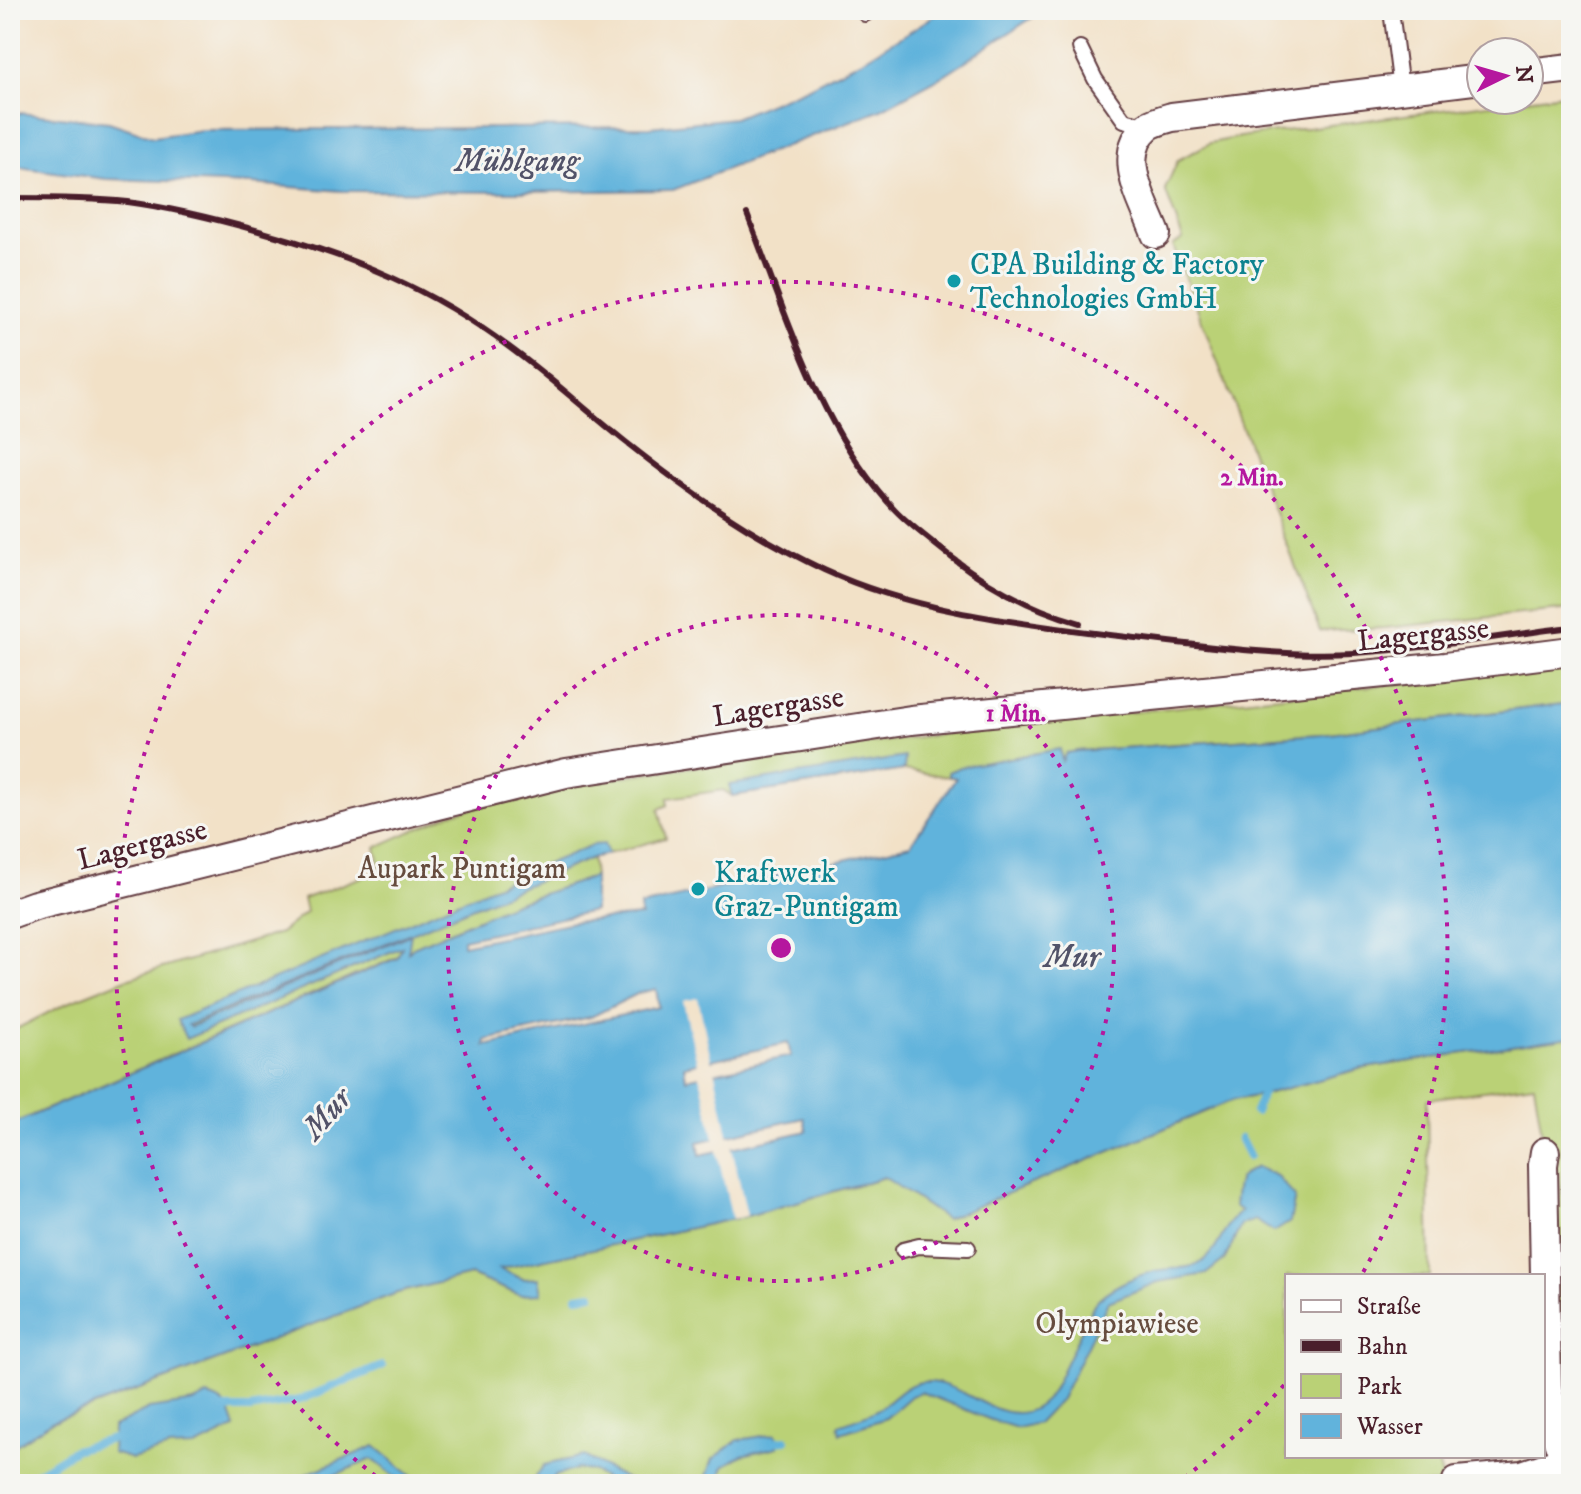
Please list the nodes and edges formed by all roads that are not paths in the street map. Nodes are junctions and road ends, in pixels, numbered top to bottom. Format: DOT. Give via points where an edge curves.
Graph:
graph roads {
  1 [pos="1391,10"];
  2 [pos="1080,48"];
  3 [pos="1571,68"];
  4 [pos="1545,71"];
  5 [pos="1465,81"];
  6 [pos="1401,89"];
  7 [pos="1148,126"];
  8 [pos="1156,234"];
  9 [pos="1571,651"];
  10 [pos="10,914"];
  11 [pos="1545,1152"];
  12 [pos="968,1248"];
  13 [pos="903,1250"];
  14 [pos="1545,1274"];
  15 [pos="1545,1276"];
  16 [pos="1568,1460"];
  17 [pos="1457,1481"];
  1 -- 6 [label="lane"];
  2 -- 7 [label="lane" via="1124,120"];
  3 -- 4 [label="street"];
  5 -- 6 [label="street"];
  6 -- 7 [label="street" via="1172,117"];
  7 -- 8 [label="street" via="1133,148 1132,173"];
  9 -- 10 [label="street, Lagergasse" via="911,720 631,762 566,773"];
  11 -- 14 [label="street"];
  12 -- 13 [label="lane"];
  15 -- 16 [label="street" via="1547,1387"];
  16 -- 17 [label="street" via="1522,1475"];
}
